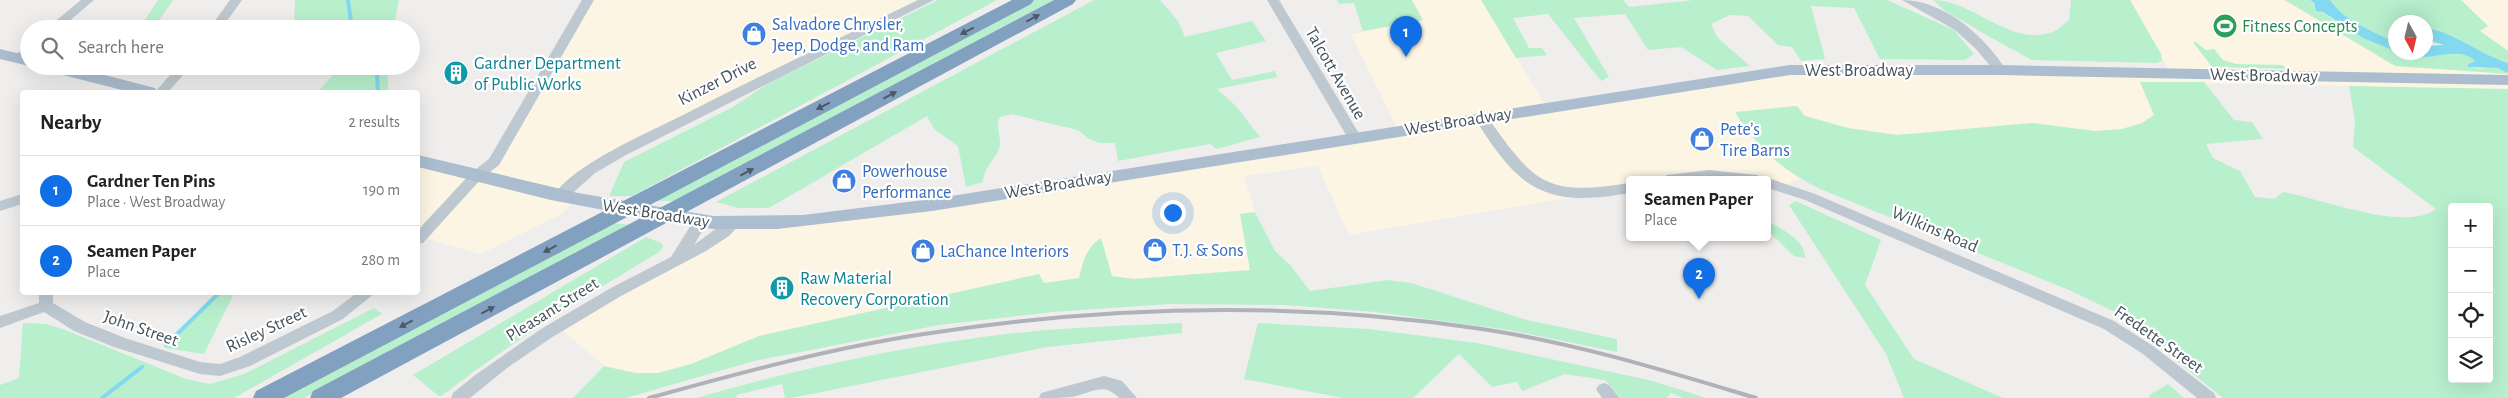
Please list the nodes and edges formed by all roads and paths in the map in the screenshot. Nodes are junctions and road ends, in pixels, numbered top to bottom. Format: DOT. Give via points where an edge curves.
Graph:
graph roads {
  1 [pos="88,0"];
  2 [pos="236,0"];
  3 [pos="588,0"];
  4 [pos="928,0"];
  5 [pos="1026,0"];
  6 [pos="1067,0"];
  7 [pos="1273,0"];
  8 [pos="1908,0"];
  9 [pos="63,20"];
  10 [pos="222,20"];
  11 [pos="0,54"];
  12 [pos="20,56"];
  13 [pos="2000,70"];
  14 [pos="84,75"];
  15 [pos="177,75"];
  16 [pos="2508,80"];
  17 [pos="141,90"];
  18 [pos="163,90"];
  19 [pos="1480,117"];
  20 [pos="1354,137"];
  21 [pos="420,162"];
  22 [pos="476,176"];
  23 [pos="1701,176"];
  24 [pos="1719,176"];
  25 [pos="1771,184"];
  26 [pos="1626,189"];
  27 [pos="560,197"];
  28 [pos="20,200"];
  29 [pos="0,206"];
  30 [pos="700,222"];
  31 [pos="734,223"];
  32 [pos="420,237"];
  33 [pos="671,262"];
  34 [pos="365,295"];
  35 [pos="46,299"];
  36 [pos="2087,314"];
  37 [pos="0,322"];
  38 [pos="464,323"];
  39 [pos="200,368"];
  40 [pos="264,398"];
  41 [pos="321,398"];
  42 [pos="339,398"];
  43 [pos="459,398"];
  44 [pos="1047,398"];
  45 [pos="1129,398"];
  46 [pos="2208,398"];
  1 -- 9 [label="street"];
  2 -- 10 [label="street"];
  3 -- 22 [label="street" via="494,162"];
  4 -- 27 [label="street, Kinzer Drive" via="768,76 620,152 590,170"];
  5 -- 40 [label="highway, one-way"];
  38 -- 6 [label="highway, one-way"];
  7 -- 20 [label="street, Talcott Avenue"];
  8 -- 13 [label="street" via="1963,29 1980,43"];
  11 -- 12 [label="main road"];
  13 -- 16 [label="main road, West Broadway"];
  13 -- 19 [label="main road, West Broadway" via="1790,70"];
  14 -- 17 [label="main road"];
  15 -- 18 [label="street"];
  19 -- 20 [label="main road, West Broadway"];
  19 -- 26 [label="street" via="1518,170 1540,186 1583,195"];
  20 -- 31 [label="main road, West Broadway" via="871,214"];
  21 -- 22 [label="main road, West Broadway"];
  22 -- 27 [label="main road, West Broadway"];
  22 -- 32 [label="street"];
  23 -- 24 [label="street"];
  25 -- 36 [label="street, Wilkins Road" via="1810,197"];
  27 -- 30 [label="main road, West Broadway"];
  28 -- 29 [label="street"];
  30 -- 31 [label="main road, West Broadway"];
  30 -- 33 [label="street, Pleasant Street" via="686,247"];
  31 -- 33 [label="street, Pleasant Street" via="719,237"];
  33 -- 43 [label="street, Pleasant Street" via="553,328"];
  34 -- 39 [label="street, Risley Street" via="338,315 245,362 220,370"];
  35 -- 37 [label="street"];
  35 -- 39 [label="street, John Street" via="61,318"];
  36 -- 46 [label="street, Fredette Street" via="2139,344"];
  38 -- 41 [label="highway"];
  38 -- 42 [label="highway"];
  44 -- 45 [label="street" via="1095,384 1114,384"];
}
